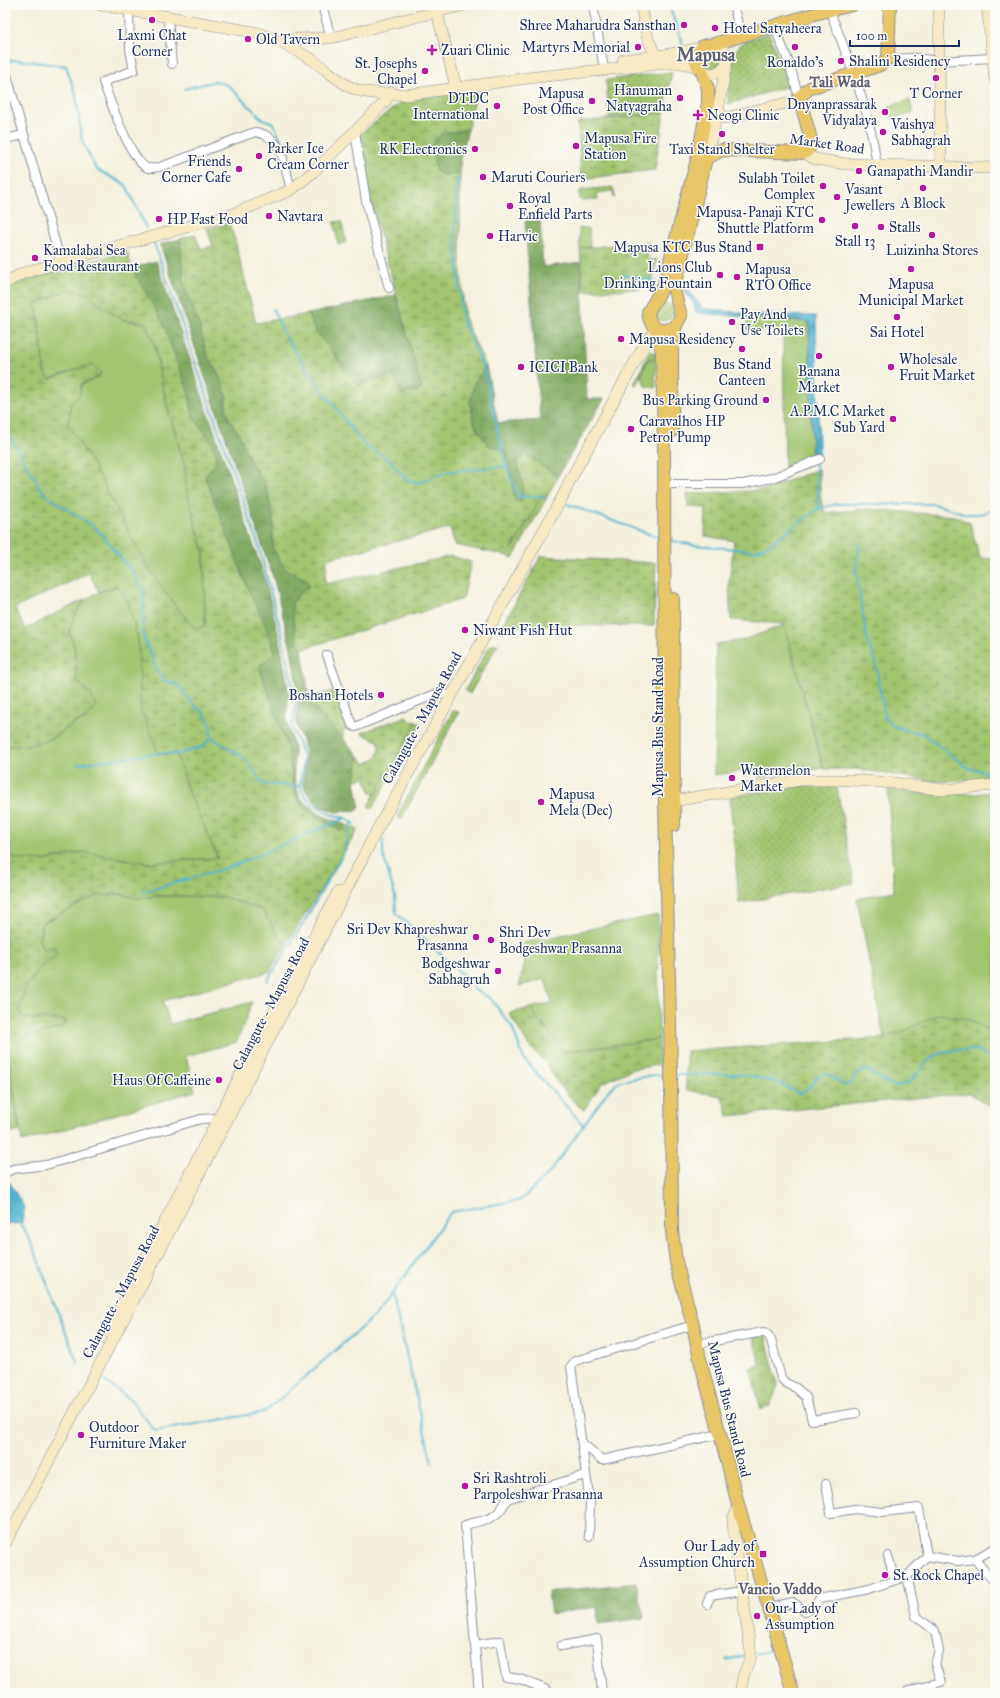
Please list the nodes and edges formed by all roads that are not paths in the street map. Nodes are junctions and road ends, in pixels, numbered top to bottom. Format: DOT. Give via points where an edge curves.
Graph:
graph roads {
  1 [pos="101,5"];
  2 [pos="322,5"];
  3 [pos="464,5"];
  4 [pos="641,5"];
  5 [pos="733,5"];
  6 [pos="852,5"];
  7 [pos="890,5"];
  8 [pos="939,5"];
  9 [pos="987,5"];
  10 [pos="436,8"];
  11 [pos="129,11"];
  12 [pos="594,11"];
  13 [pos="830,11"];
  14 [pos="168,18"];
  15 [pos="774,26"];
  16 [pos="741,35"];
  17 [pos="331,38"];
  18 [pos="280,42"];
  19 [pos="714,44"];
  20 [pos="700,48"];
  21 [pos="656,56"];
  22 [pos="992,58"];
  23 [pos="888,59"];
  24 [pos="939,61"];
  25 [pos="603,63"];
  26 [pos="172,64"];
  27 [pos="725,66"];
  28 [pos="5,69"];
  29 [pos="700,69"];
  30 [pos="854,74"];
  31 [pos="995,79"];
  32 [pos="455,84"];
  33 [pos="391,92"];
  34 [pos="800,102"];
  35 [pos="718,111"];
  36 [pos="355,132"];
  37 [pos="24,135"];
  38 [pos="5,139"];
  39 [pos="812,143"];
  40 [pos="804,153"];
  41 [pos="706,159"];
  42 [pos="876,159"];
  43 [pos="995,162"];
  44 [pos="941,164"];
  45 [pos="995,168"];
  46 [pos="291,190"];
  47 [pos="61,262"];
  48 [pos="5,282"];
  49 [pos="389,288"];
  50 [pos="655,301"];
  51 [pos="678,305"];
  52 [pos="675,327"];
  53 [pos="656,329"];
  54 [pos="820,459"];
  55 [pos="672,484"];
  56 [pos="327,655"];
  57 [pos="448,696"];
  58 [pos="991,786"];
  59 [pos="670,802"];
  60 [pos="222,1119"];
  61 [pos="5,1173"];
  62 [pos="693,1326"];
  63 [pos="697,1344"];
  64 [pos="856,1413"];
  65 [pos="720,1434"];
  66 [pos="582,1443"];
  67 [pos="585,1475"];
  68 [pos="826,1484"];
  69 [pos="739,1508"];
  70 [pos="5,1532"];
  71 [pos="589,1536"];
  72 [pos="5,1544"];
  73 [pos="995,1548"];
  74 [pos="888,1556"];
  75 [pos="927,1556"];
  76 [pos="975,1558"];
  77 [pos="907,1576"];
  78 [pos="895,1580"];
  79 [pos="995,1582"];
  80 [pos="742,1591"];
  81 [pos="707,1604"];
  82 [pos="769,1608"];
  83 [pos="475,1645"];
  84 [pos="561,1646"];
  85 [pos="908,1691"];
  86 [pos="479,1693"];
  87 [pos="548,1693"];
  88 [pos="602,1693"];
  89 [pos="740,1693"];
  90 [pos="793,1693"];
  1 -- 11 [label="main road"];
  2 -- 17 [label="street"];
  3 -- 10 [label="main road"];
  4 -- 21 [label="main road" via="648,40"];
  5 -- 16 [label="street"];
  6 -- 13 [label="main road"];
  7 -- 23 [label="main road"];
  8 -- 24 [label="main road"];
  9 -- 22 [label="main road"];
  10 -- 17 [label="main road" via="392,24"];
  10 -- 32 [label="main road"];
  11 -- 14 [label="main road"];
  11 -- 46 [label="street" via="130,49 134,70 103,82 128,143 140,163 148,168 160,167 255,132 264,133 278,144"];
  12 -- 25 [label="street"];
  13 -- 15 [label="main road"];
  13 -- 30 [label="street"];
  14 -- 18 [label="main road" via="259,33"];
  14 -- 26 [label="street"];
  15 -- 16 [label="main road"];
  15 -- 34 [label="street" via="789,63"];
  16 -- 19 [label="main road"];
  17 -- 18 [label="main road"];
  18 -- 33 [label="main road" via="312,60 344,84 358,90"];
  19 -- 20 [label="main road"];
  19 -- 27 [label="main road" via="723,48 727,60"];
  20 -- 21 [label="main road"];
  20 -- 29 [label="main road" via="696,61"];
  21 -- 25 [label="main road"];
  22 -- 24 [label="street"];
  22 -- 31 [label="main road"];
  23 -- 24 [label="street" via="915,58"];
  23 -- 30 [label="main road" via="880,66"];
  24 -- 44 [label="main road"];
  25 -- 32 [label="main road"];
  27 -- 29 [label="main road" via="716,74 707,74"];
  27 -- 35 [label="main road"];
  28 -- 37 [label="street"];
  29 -- 32 [label="main road" via="682,63 667,63"];
  29 -- 50 [label="main road" via="708,89 708,103 697,160 663,287"];
  30 -- 34 [label="main road" via="804,91"];
  30 -- 42 [label="street" via="865,107"];
  32 -- 33 [label="main road" via="406,95"];
  33 -- 36 [label="main road" via="385,102"];
  34 -- 35 [label="main road" via="725,118"];
  34 -- 39 [label="main road"];
  35 -- 41 [label="main road"];
  36 -- 46 [label="main road"];
  36 -- 49 [label="street" via="366,200"];
  37 -- 38 [label="street"];
  37 -- 47 [label="street"];
  39 -- 40 [label="main road"];
  39 -- 42 [label="main road, Market Road" via="822,154 846,159"];
  40 -- 41 [label="main road, Market Road" via="722,150"];
  40 -- 44 [label="main road, Market Road" via="815,159 846,164"];
  41 -- 51 [label="main road" via="674,290"];
  42 -- 44 [label="main road, Market Road"];
  43 -- 44 [label="main road, Market Road"];
  44 -- 45 [label="main road, Market Road"];
  46 -- 47 [label="main road" via="233,214"];
  47 -- 48 [label="main road" via="23,273"];
  50 -- 51 [label="main road" via="670,299"];
  50 -- 53 [label="main road" via="648,312 651,325"];
  51 -- 52 [label="main road" via="681,316"];
  52 -- 53 [label="main road"];
  52 -- 55 [label="main road, Mapusa Bus Stand Road" via="672,348"];
  53 -- 57 [label="main road, Calangute - Mapusa Road" via="645,344 564,494"];
  53 -- 59 [label="main road, Mapusa Bus Stand Road" via="662,351"];
  54 -- 55 [label="street" via="772,478 743,484"];
  55 -- 59 [label="main road, Mapusa Bus Stand Road"];
  56 -- 57 [label="street" via="355,727 438,693"];
  57 -- 60 [label="main road, Calangute - Mapusa Road"];
  58 -- 59 [label="main road" via="942,790 894,783 800,780"];
  59 -- 62 [label="main road, Mapusa Bus Stand Road" via="672,1231 676,1262"];
  60 -- 61 [label="street" via="201,1119 46,1165 13,1169"];
  60 -- 70 [label="main road, Calangute - Mapusa Road"];
  60 -- 72 [label="main road, Calangute - Mapusa Road"];
  62 -- 63 [label="main road, Mapusa Bus Stand Road"];
  62 -- 66 [label="street" via="574,1361 571,1366"];
  63 -- 64 [label="street" via="764,1332 771,1340 781,1378 806,1397 812,1420"];
  63 -- 65 [label="main road, Mapusa Bus Stand Road"];
  65 -- 66 [label="street" via="602,1460"];
  65 -- 69 [label="main road, Mapusa Bus Stand Road"];
  66 -- 67 [label="street"];
  67 -- 71 [label="street" via="590,1503"];
  67 -- 83 [label="street" via="507,1500 502,1511 494,1518 465,1525"];
  68 -- 75 [label="street" via="831,1513 855,1509 882,1512 919,1508"];
  69 -- 80 [label="main road" via="733,1523"];
  69 -- 82 [label="main road, Mapusa Bus Stand Road"];
  73 -- 76 [label="street"];
  74 -- 78 [label="street"];
  75 -- 76 [label="street" via="958,1561"];
  75 -- 77 [label="street"];
  76 -- 79 [label="street"];
  77 -- 78 [label="street"];
  77 -- 85 [label="street" via="916,1616 935,1631 939,1651 936,1664 941,1682"];
  78 -- 82 [label="street" via="868,1589 819,1599 813,1609 804,1611 794,1603"];
  80 -- 81 [label="street" via="710,1596"];
  80 -- 89 [label="main road" via="751,1655"];
  82 -- 90 [label="main road, Mapusa Bus Stand Road"];
  83 -- 86 [label="street"];
  83 -- 87 [label="street" via="500,1641 506,1677 520,1679 547,1690"];
  84 -- 88 [label="street" via="597,1639"];
}
